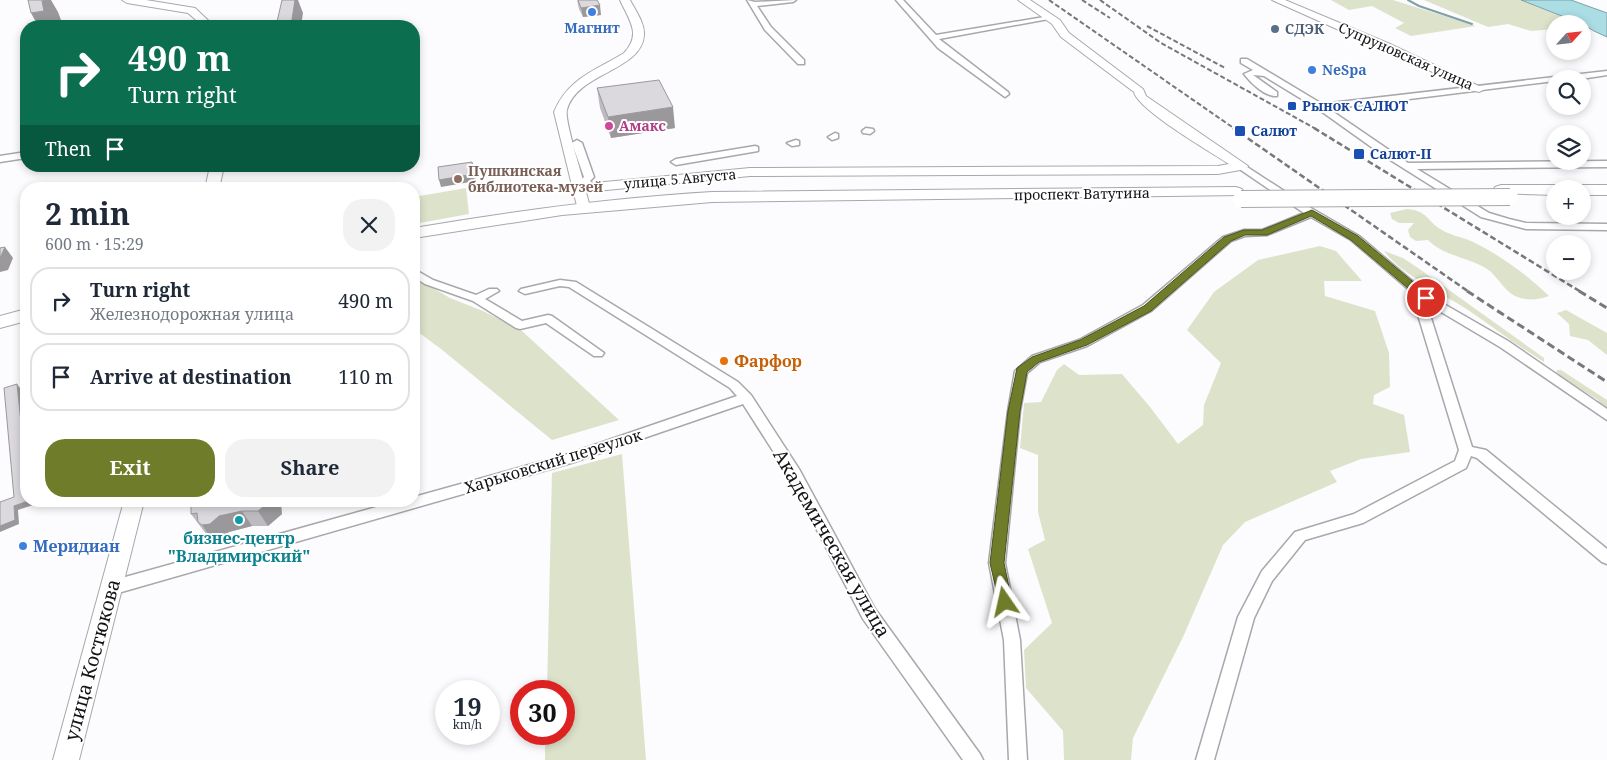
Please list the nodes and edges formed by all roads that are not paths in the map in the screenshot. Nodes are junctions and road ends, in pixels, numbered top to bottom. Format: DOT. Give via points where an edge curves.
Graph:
graph roads {
  1 [pos="127,0"];
  2 [pos="625,0"];
  3 [pos="793,0"];
  4 [pos="899,0"];
  5 [pos="1023,0"];
  6 [pos="1277,0"];
  7 [pos="751,2"];
  8 [pos="1050,18"];
  9 [pos="202,20"];
  10 [pos="934,38"];
  11 [pos="1244,61"];
  12 [pos="801,62"];
  13 [pos="1607,72"];
  14 [pos="1266,74"];
  15 [pos="1591,74"];
  16 [pos="1546,80"];
  17 [pos="1479,89"];
  18 [pos="1005,94"];
  19 [pos="1274,94"];
  20 [pos="1321,107"];
  21 [pos="578,143"];
  22 [pos="753,146"];
  23 [pos="20,156"];
  24 [pos="674,158"];
  25 [pos="0,159"];
  26 [pos="1607,164"];
  27 [pos="1241,166"];
  28 [pos="1407,166"];
  29 [pos="587,178"];
  30 [pos="1591,190"];
  31 [pos="1607,190"];
  32 [pos="1546,191"];
  33 [pos="1506,193"];
  34 [pos="1546,196"];
  35 [pos="1591,197"];
  36 [pos="1607,197"];
  37 [pos="583,207"];
  38 [pos="1312,213"];
  39 [pos="1607,227"];
  40 [pos="420,232"];
  41 [pos="420,276"];
  42 [pos="525,291"];
  43 [pos="493,292"];
  44 [pos="1426,298"];
  45 [pos="477,299"];
  46 [pos="20,317"];
  47 [pos="0,322"];
  48 [pos="598,353"];
  49 [pos="746,398"];
  50 [pos="1607,416"];
  51 [pos="1466,450"];
  52 [pos="420,500"];
  53 [pos="132,507"];
  54 [pos="397,507"];
  55 [pos="1607,558"];
  56 [pos="111,588"];
  57 [pos="66,760"];
  58 [pos="974,760"];
  59 [pos="1018,760"];
  60 [pos="1205,760"];
  1 -- 9 [label="street" via="191,10"];
  2 -- 29 [label="street" via="638,28 639,37 633,52 581,82 562,101 560,112"];
  3 -- 7 [label="street"];
  4 -- 10 [label="street"];
  5 -- 8 [label="street"];
  6 -- 17 [label="street, Супруновская улица"];
  7 -- 12 [label="street" via="768,28"];
  8 -- 10 [label="street"];
  8 -- 27 [label="street" via="1066,35 1139,92 1141,98"];
  10 -- 18 [label="street"];
  11 -- 14 [label="street"];
  13 -- 15 [label="street"];
  14 -- 19 [label="street" via="1248,74"];
  14 -- 20 [label="street"];
  16 -- 17 [label="street"];
  17 -- 20 [label="street"];
  20 -- 28 [label="street"];
  21 -- 29 [label="street"];
  22 -- 24 [label="street"];
  23 -- 25 [label="street"];
  26 -- 28 [label="street"];
  27 -- 29 [label="street, улица 5 Августа" via="1218,170 750,172"];
  27 -- 38 [label="street"];
  28 -- 39 [label="street" via="1485,214 1506,222 1544,228"];
  29 -- 37 [label="street"];
  30 -- 31 [label="main road"];
  32 -- 33 [label="main road, проспект Ватутина"];
  33 -- 34 [label="main road, проспект Ватутина"];
  33 -- 37 [label="main road, проспект Ватутина, bridge" via="609,204"];
  35 -- 36 [label="main road"];
  37 -- 40 [label="main road, проспект Ватутина"];
  38 -- 44 [label="street" via="1354,238"];
  38 -- 59 [label="street" via="1263,233 1244,233 1227,239 1147,308 1083,343 1036,359 1021,371 997,563 1012,640"];
  41 -- 45 [label="street"];
  42 -- 49 [label="street" via="572,284 734,385"];
  43 -- 45 [label="street"];
  44 -- 50 [label="street" via="1504,344"];
  44 -- 51 [label="street" via="1424,315"];
  45 -- 48 [label="street" via="520,325 548,319"];
  46 -- 47 [label="main road"];
  49 -- 52 [label="street, Харьковский переулок" via="563,460"];
  49 -- 58 [label="street, Академическая улица" via="794,473 869,614"];
  51 -- 55 [label="street" via="1482,454"];
  51 -- 60 [label="street" via="1461,464 1358,519 1300,536 1267,576 1246,617"];
  53 -- 56 [label="street, улица Костюкова"];
  54 -- 56 [label="street, Харьковский переулок"];
  56 -- 57 [label="street, улица Костюкова"];
}
